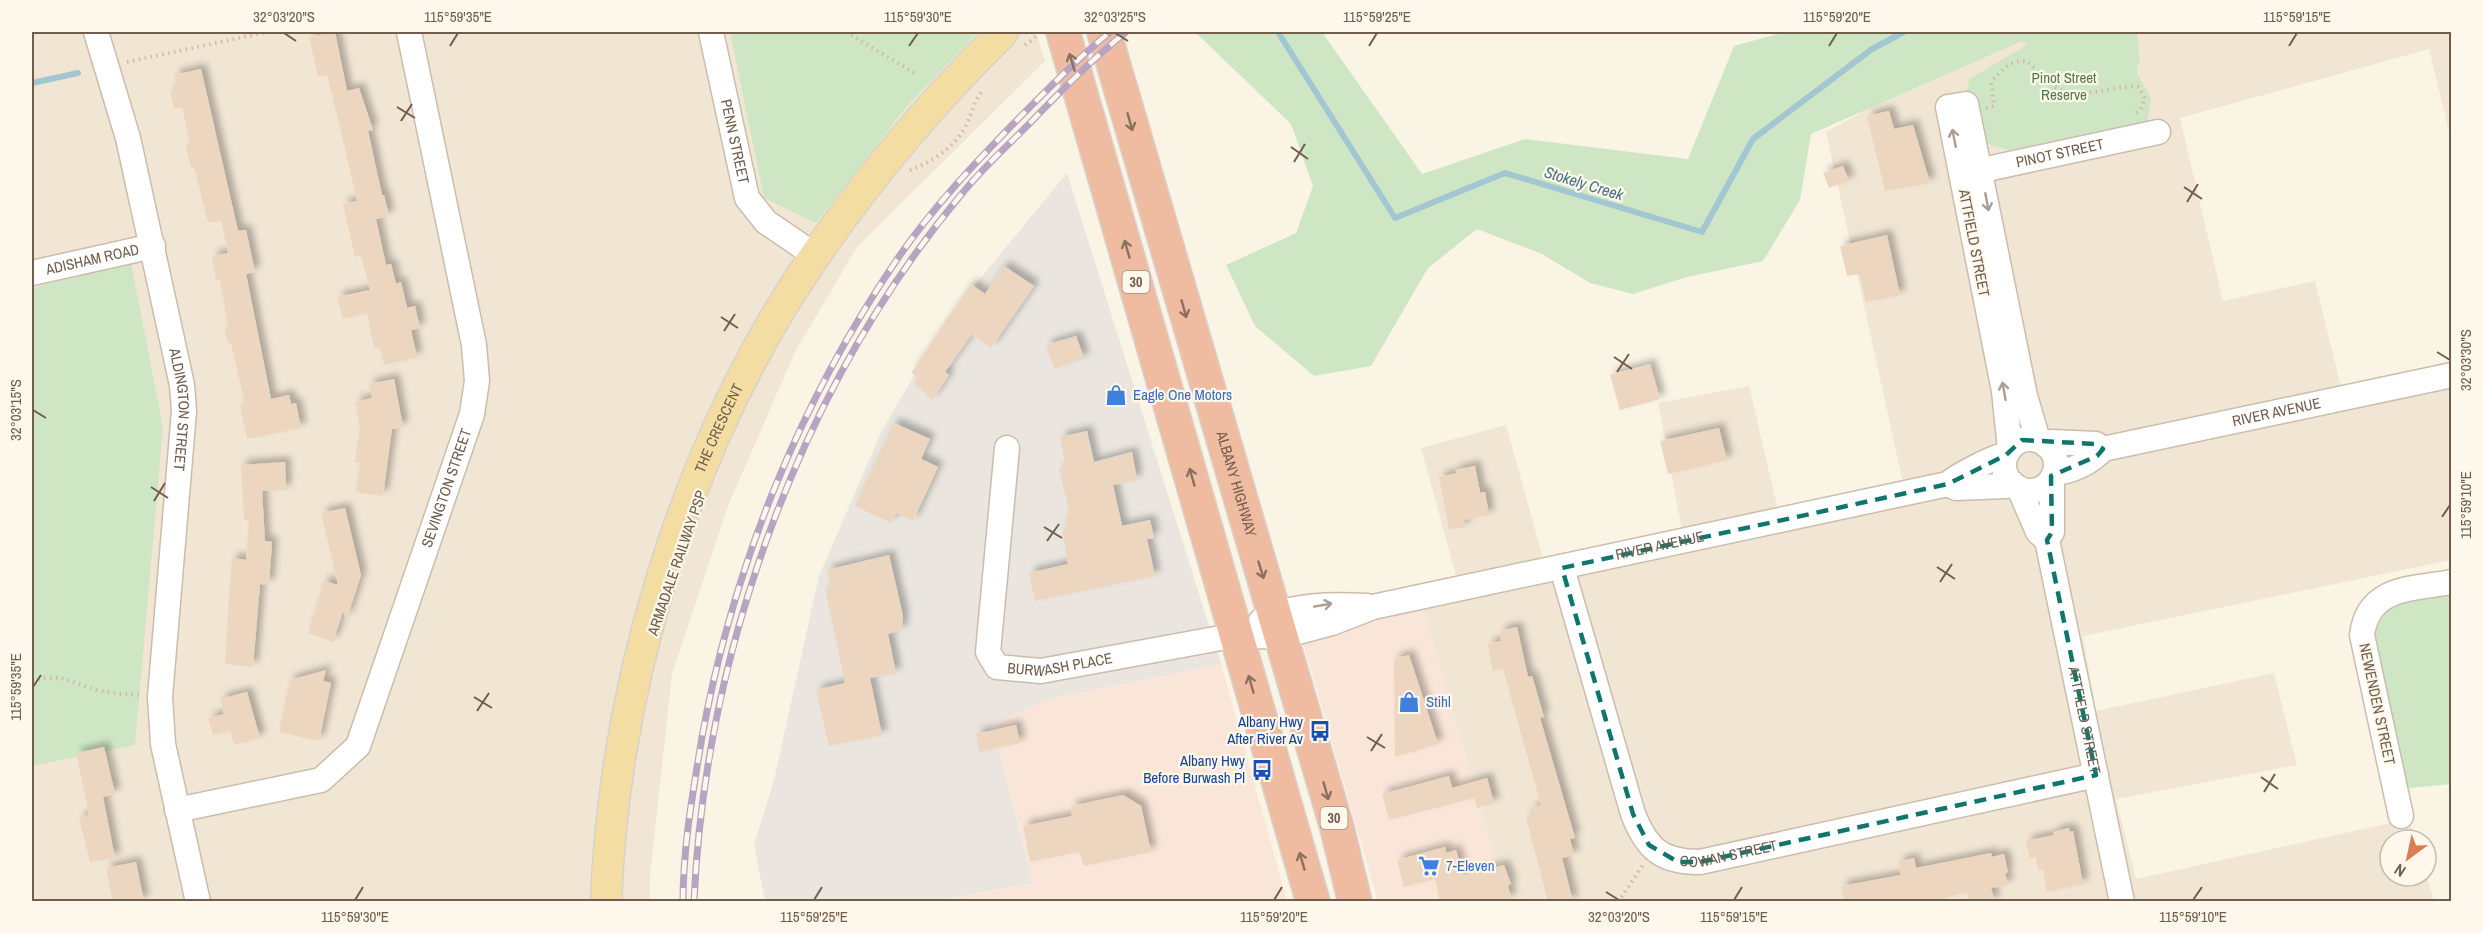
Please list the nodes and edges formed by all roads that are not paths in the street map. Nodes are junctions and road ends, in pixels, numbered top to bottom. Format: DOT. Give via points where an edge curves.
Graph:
graph roads {
  1 [pos="96,32"];
  2 [pos="409,32"];
  3 [pos="711,32"];
  4 [pos="1003,32"];
  5 [pos="1063,32"];
  6 [pos="1104,32"];
  7 [pos="1960,108"];
  8 [pos="2158,132"];
  9 [pos="1143,166"];
  10 [pos="1971,173"];
  11 [pos="1106,180"];
  12 [pos="153,246"];
  13 [pos="816,256"];
  14 [pos="32,273"];
  15 [pos="2451,375"];
  16 [pos="2042,443"];
  17 [pos="1007,448"];
  18 [pos="2103,449"];
  19 [pos="2008,452"];
  20 [pos="2053,475"];
  21 [pos="1948,484"];
  22 [pos="2015,486"];
  23 [pos="2047,540"];
  24 [pos="1562,568"];
  25 [pos="2451,582"];
  26 [pos="1277,625"];
  27 [pos="1237,636"];
  28 [pos="2096,775"];
  29 [pos="177,810"];
  30 [pos="2401,816"];
  31 [pos="198,902"];
  32 [pos="606,902"];
  33 [pos="1313,902"];
  34 [pos="1355,902"];
  35 [pos="2122,902"];
  1 -- 12 [label="street, ALDINGTON STREET" via="128,138"];
  2 -- 29 [label="street, SEVINGTON STREET" via="474,345 477,381 472,414 358,746 321,780"];
  3 -- 13 [label="street, PENN STREET" via="747,198 766,222"];
  4 -- 13 [label="main road, THE CRESCENT" via="890,153"];
  11 -- 5 [label="highway, 30, one-way"];
  6 -- 9 [label="highway, ALBANY HIGHWAY / 30, one-way"];
  7 -- 10 [label="street, ATTFIELD STREET"];
  8 -- 10 [label="street, PINOT STREET"];
  9 -- 11 [label="highway"];
  9 -- 26 [label="highway, ALBANY HIGHWAY / 30, one-way"];
  10 -- 16 [label="street, ATTFIELD STREET, one-way" via="2025,396"];
  19 -- 10 [label="street, ATTFIELD STREET, one-way" via="2004,391"];
  27 -- 11 [label="highway, 30, one-way"];
  12 -- 14 [label="street, ADISHAM ROAD"];
  12 -- 29 [label="street, ALDINGTON STREET" via="184,411 160,697 163,744"];
  13 -- 32 [label="main road, THE CRESCENT" via="780,310 740,385 696,482 674,545 627,720 612,816"];
  15 -- 18 [label="street, RIVER AVENUE"];
  16 -- 18 [label="street, RIVER AVENUE" via="2096,444"];
  16 -- 19 [label="street" via="2022,440"];
  16 -- 20 [label="street" via="2054,456"];
  17 -- 27 [label="street, BURWASH PLACE" via="988,652 997,668 1041,671"];
  18 -- 20 [label="street, RIVER AVENUE" via="2097,456"];
  19 -- 21 [label="street, RIVER AVENUE"];
  19 -- 22 [label="street" via="2004,470"];
  20 -- 22 [label="street" via="2041,488"];
  20 -- 23 [label="street, ATTFIELD STREET" via="2052,532"];
  21 -- 22 [label="street, RIVER AVENUE" via="1956,488"];
  21 -- 24 [label="street, RIVER AVENUE"];
  22 -- 23 [label="street, ATTFIELD STREET" via="2038,532"];
  23 -- 28 [label="street, ATTFIELD STREET"];
  24 -- 26 [label="street, RIVER AVENUE" via="1373,607 1332,623"];
  24 -- 28 [label="street, COWAN STREET" via="1633,814 1649,845 1665,857 1678,862 1700,862"];
  25 -- 30 [label="street, NEWENDEN STREET" via="2389,594 2378,600 2364,623 2362,635"];
  26 -- 27 [label="street, RIVER AVENUE"];
  26 -- 34 [label="highway, ALBANY HIGHWAY / 30, one-way"];
  33 -- 27 [label="highway, 30, one-way"];
  28 -- 35 [label="street, ATTFIELD STREET"];
  29 -- 31 [label="street, ALDINGTON STREET"];
}
